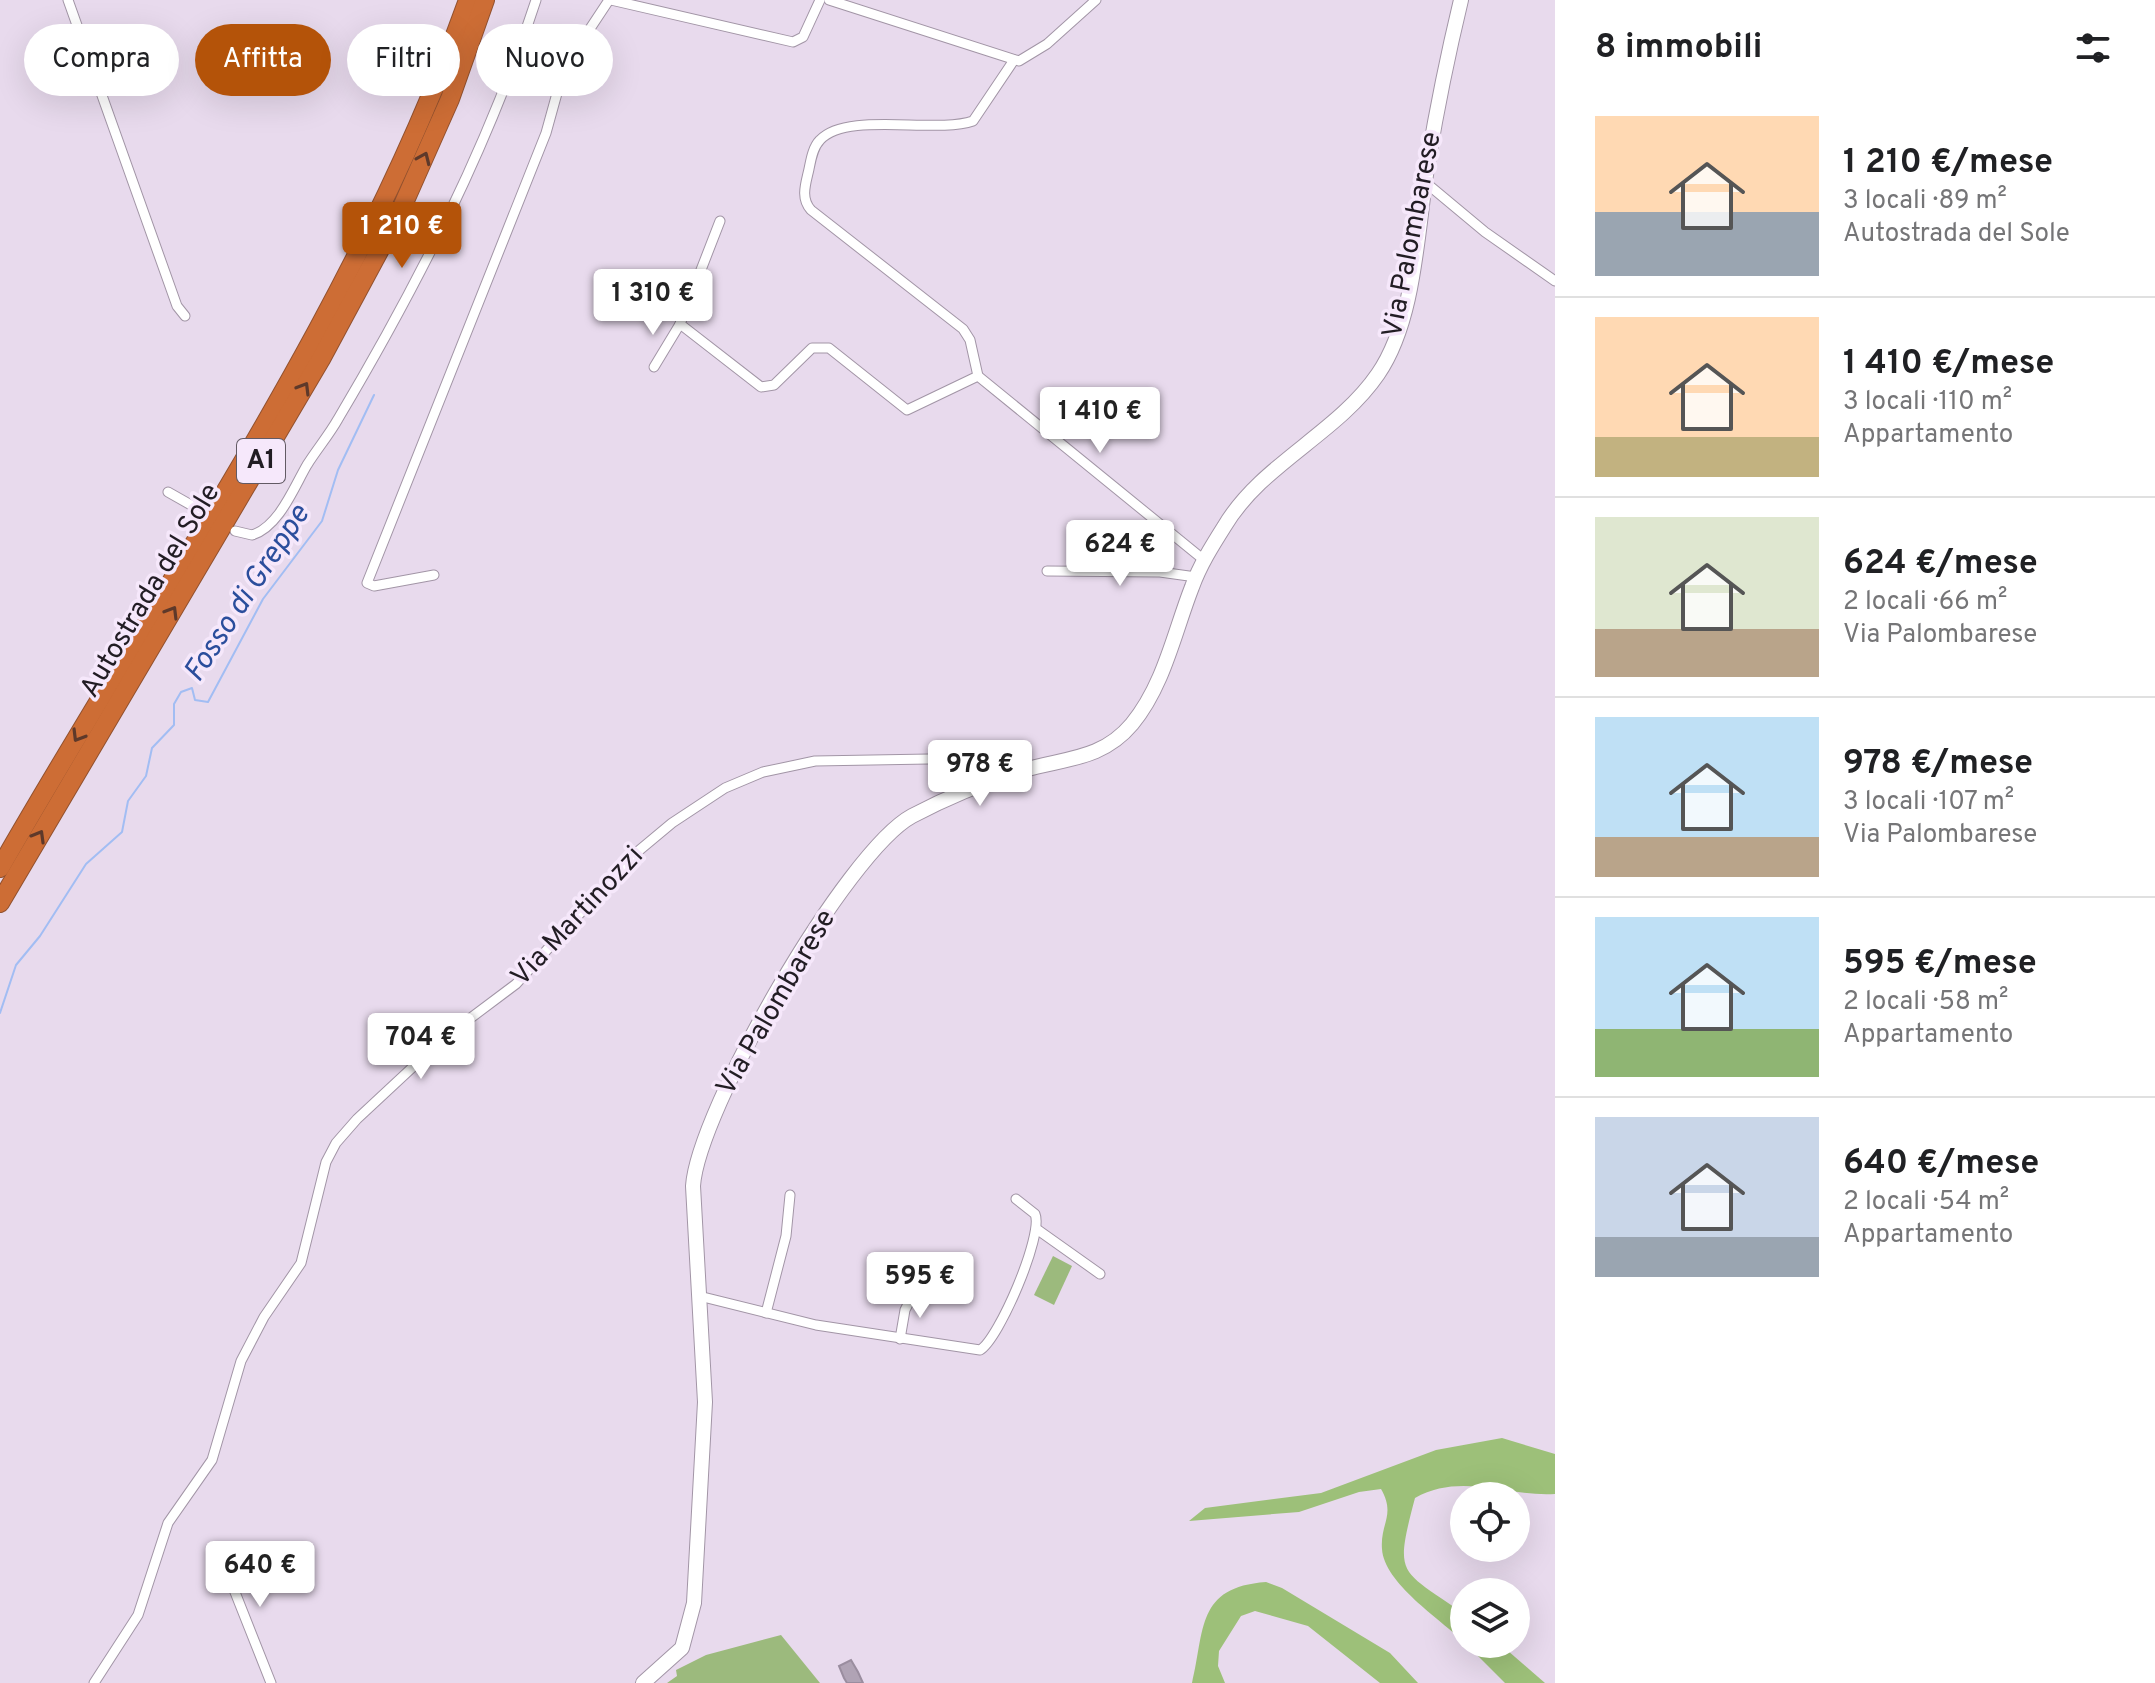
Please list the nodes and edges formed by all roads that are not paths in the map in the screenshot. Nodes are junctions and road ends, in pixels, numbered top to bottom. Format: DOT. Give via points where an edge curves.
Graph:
graph roads {
  1 [pos="68,0"];
  2 [pos="468,0"];
  3 [pos="485,0"];
  4 [pos="536,0"];
  5 [pos="610,0"];
  6 [pos="820,0"];
  7 [pos="829,0"];
  8 [pos="1096,0"];
  9 [pos="1461,0"];
  10 [pos="1014,60"];
  11 [pos="1425,182"];
  12 [pos="720,221"];
  13 [pos="1555,281"];
  14 [pos="185,316"];
  15 [pos="680,324"];
  16 [pos="654,367"];
  17 [pos="978,376"];
  18 [pos="168,492"];
  19 [pos="198,509"];
  20 [pos="235,531"];
  21 [pos="1204,560"];
  22 [pos="1047,571"];
  23 [pos="434,575"];
  24 [pos="1196,577"];
  25 [pos="1019,772"];
  26 [pos="0,868"];
  27 [pos="0,903"];
  28 [pos="790,1195"];
  29 [pos="1016,1199"];
  30 [pos="1038,1230"];
  31 [pos="1100,1274"];
  32 [pos="915,1290"];
  33 [pos="699,1296"];
  34 [pos="766,1313"];
  35 [pos="900,1339"];
  36 [pos="213,1567"];
  37 [pos="94,1683"];
  38 [pos="271,1683"];
  39 [pos="643,1683"];
  1 -- 14 [label="street" via="177,306"];
  2 -- 26 [label="highway, Autostrada del Sole / A1, one-way" via="390,193 318,328"];
  27 -- 3 [label="highway, Autostrada del Sole / A1, one-way" via="321,359 399,214 450,99"];
  4 -- 20 [label="street" via="466,181 350,398 292,493 263,529 252,535"];
  5 -- 6 [label="street" via="793,42 803,37"];
  5 -- 23 [label="street" via="561,76 546,133 367,583"];
  7 -- 10 [label="street"];
  8 -- 10 [label="street" via="1029,58"];
  9 -- 11 [label="main road, Via Palombarese"];
  10 -- 17 [label="street" via="970,122 866,126 827,135 814,151 805,190 811,210 965,331"];
  11 -- 13 [label="street"];
  11 -- 21 [label="main road, Via Palombarese" via="1405,304 1386,362 1351,405 1242,501"];
  12 -- 15 [label="street"];
  15 -- 16 [label="street"];
  15 -- 17 [label="street" via="764,388 819,345 907,410"];
  17 -- 21 [label="street"];
  18 -- 19 [label="street"];
  21 -- 24 [label="main road, Via Palombarese"];
  22 -- 24 [label="street"];
  24 -- 25 [label="main road, Via Palombarese" via="1156,685 1133,723 1095,753"];
  25 -- 33 [label="main road, Via Palombarese" via="897,826 852,875 799,952 713,1116 698,1158 693,1197"];
  25 -- 37 [label="street, Via Martinozzi" via="1008,762 986,758 828,760 768,771 731,785 637,851 516,984 451,1032 362,1114 328,1157 303,1258 248,1346 212,1460 168,1523 138,1615"];
  28 -- 34 [label="street" via="786,1236"];
  29 -- 30 [label="street" via="1035,1214"];
  30 -- 31 [label="street"];
  30 -- 35 [label="street" via="997,1331 985,1347 968,1350"];
  32 -- 35 [label="street"];
  33 -- 34 [label="street"];
  33 -- 39 [label="main road, Via Palombarese" via="705,1410 694,1608 682,1648"];
  34 -- 35 [label="street"];
  36 -- 38 [label="street" via="229,1577"];
}
